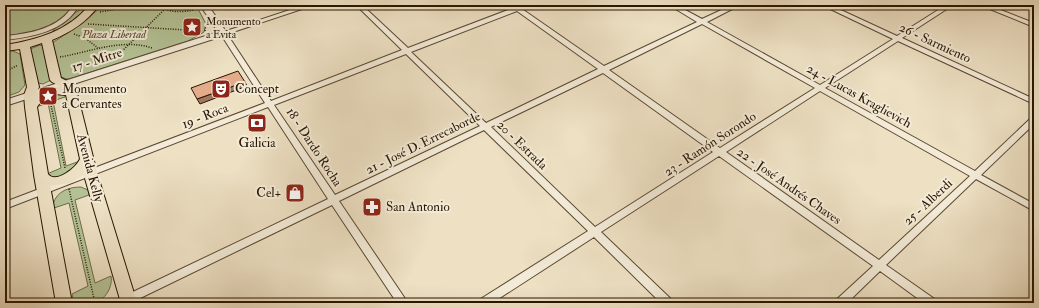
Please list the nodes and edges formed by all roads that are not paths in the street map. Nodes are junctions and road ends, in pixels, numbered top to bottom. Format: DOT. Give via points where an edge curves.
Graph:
graph roads {
  1 [pos="204,5"];
  2 [pos="311,5"];
  3 [pos="359,5"];
  4 [pos="526,5"];
  5 [pos="672,5"];
  6 [pos="737,5"];
  7 [pos="825,5"];
  8 [pos="950,5"];
  9 [pos="983,5"];
  10 [pos="78,6"];
  11 [pos="516,7"];
  12 [pos="97,8"];
  13 [pos="702,22"];
  14 [pos="1034,25"];
  15 [pos="222,33"];
  16 [pos="5,38"];
  17 [pos="46,38"];
  18 [pos="897,38"];
  19 [pos="23,40"];
  20 [pos="5,48"];
  21 [pos="407,51"];
  22 [pos="604,69"];
  23 [pos="68,88"];
  24 [pos="820,88"];
  25 [pos="31,101"];
  26 [pos="1034,102"];
  27 [pos="5,103"];
  28 [pos="270,104"];
  29 [pos="1034,120"];
  30 [pos="485,127"];
  31 [pos="720,152"];
  32 [pos="87,158"];
  33 [pos="90,173"];
  34 [pos="41,175"];
  35 [pos="976,175"];
  36 [pos="67,180"];
  37 [pos="44,191"];
  38 [pos="333,200"];
  39 [pos="5,206"];
  40 [pos="1034,208"];
  41 [pos="594,232"];
  42 [pos="880,266"];
  43 [pos="126,302"];
  44 [pos="64,303"];
  45 [pos="403,303"];
  46 [pos="483,303"];
  47 [pos="668,303"];
  48 [pos="840,303"];
  49 [pos="932,303"];
  1 -- 15 [label="street, 18 - Dardo Rocha"];
  2 -- 15 [label="street, 17 - Mitre"];
  3 -- 21 [label="street, 20 - Estrada"];
  4 -- 11 [label="street, 19 - Roca"];
  5 -- 13 [label="street, 24 - Lucas Kraglievich"];
  6 -- 13 [label="street, 21 - José D. Errecaborde"];
  7 -- 18 [label="street, 26 - Sarmiento"];
  8 -- 18 [label="street, 23 - Ramón Sorondo"];
  9 -- 14 [label="street"];
  10 -- 19 [label="street" via="61,22"];
  11 -- 21 [label="street, 19 - Roca"];
  11 -- 22 [label="street, 22 - José Andrés Chaves"];
  12 -- 17 [label="main road" via="77,23"];
  13 -- 22 [label="street, 21 - José D. Errecaborde"];
  13 -- 24 [label="street, 24 - Lucas Kraglievich"];
  15 -- 23 [label="street, 17 - Mitre"];
  15 -- 28 [label="street, 18 - Dardo Rocha"];
  16 -- 19 [label="street"];
  17 -- 19 [label="main road"];
  17 -- 23 [label="main road, Avenida Kelly" via="56,80"];
  18 -- 24 [label="street, 23 - Ramón Sorondo"];
  18 -- 26 [label="street, 26 - Sarmiento"];
  19 -- 20 [label="main road"];
  19 -- 25 [label="main road" via="33,87"];
  21 -- 28 [label="street, 19 - Roca"];
  21 -- 30 [label="street, 20 - Estrada"];
  22 -- 30 [label="street, 21 - José D. Errecaborde"];
  22 -- 31 [label="street, 22 - José Andrés Chaves"];
  23 -- 25 [label="street, 17 - Mitre"];
  23 -- 25 [label="main road" via="48,92"];
  23 -- 32 [label="main road, Avenida Kelly"];
  24 -- 31 [label="street, 23 - Ramón Sorondo"];
  24 -- 35 [label="street, 24 - Lucas Kraglievich"];
  25 -- 27 [label="street, 17 - Mitre"];
  25 -- 34 [label="main road"];
  28 -- 33 [label="street, 19 - Roca"];
  28 -- 38 [label="street, 18 - Dardo Rocha"];
  29 -- 35 [label="street, 25 - Alberdi"];
  30 -- 38 [label="street, 21 - José D. Errecaborde"];
  30 -- 41 [label="street, 20 - Estrada"];
  31 -- 41 [label="street, 23 - Ramón Sorondo"];
  31 -- 42 [label="street, 22 - José Andrés Chaves"];
  32 -- 33 [label="main road, Avenida Kelly"];
  32 -- 36 [label="main road" via="78,173"];
  33 -- 36 [label="street, 19 - Roca"];
  33 -- 43 [label="main road, Avenida Kelly"];
  34 -- 36 [label="main road" via="46,181"];
  34 -- 37 [label="main road"];
  35 -- 40 [label="street, 24 - Lucas Kraglievich"];
  35 -- 42 [label="street, 25 - Alberdi"];
  36 -- 37 [label="street, 19 - Roca"];
  37 -- 39 [label="street, 19 - Roca"];
  37 -- 44 [label="main road"];
  38 -- 43 [label="street, 21 - José D. Errecaborde"];
  38 -- 45 [label="street, 18 - Dardo Rocha"];
  41 -- 46 [label="street, 23 - Ramón Sorondo"];
  41 -- 47 [label="street, 20 - Estrada"];
  42 -- 48 [label="street, 25 - Alberdi"];
  42 -- 49 [label="street, 22 - José Andrés Chaves"];
}
